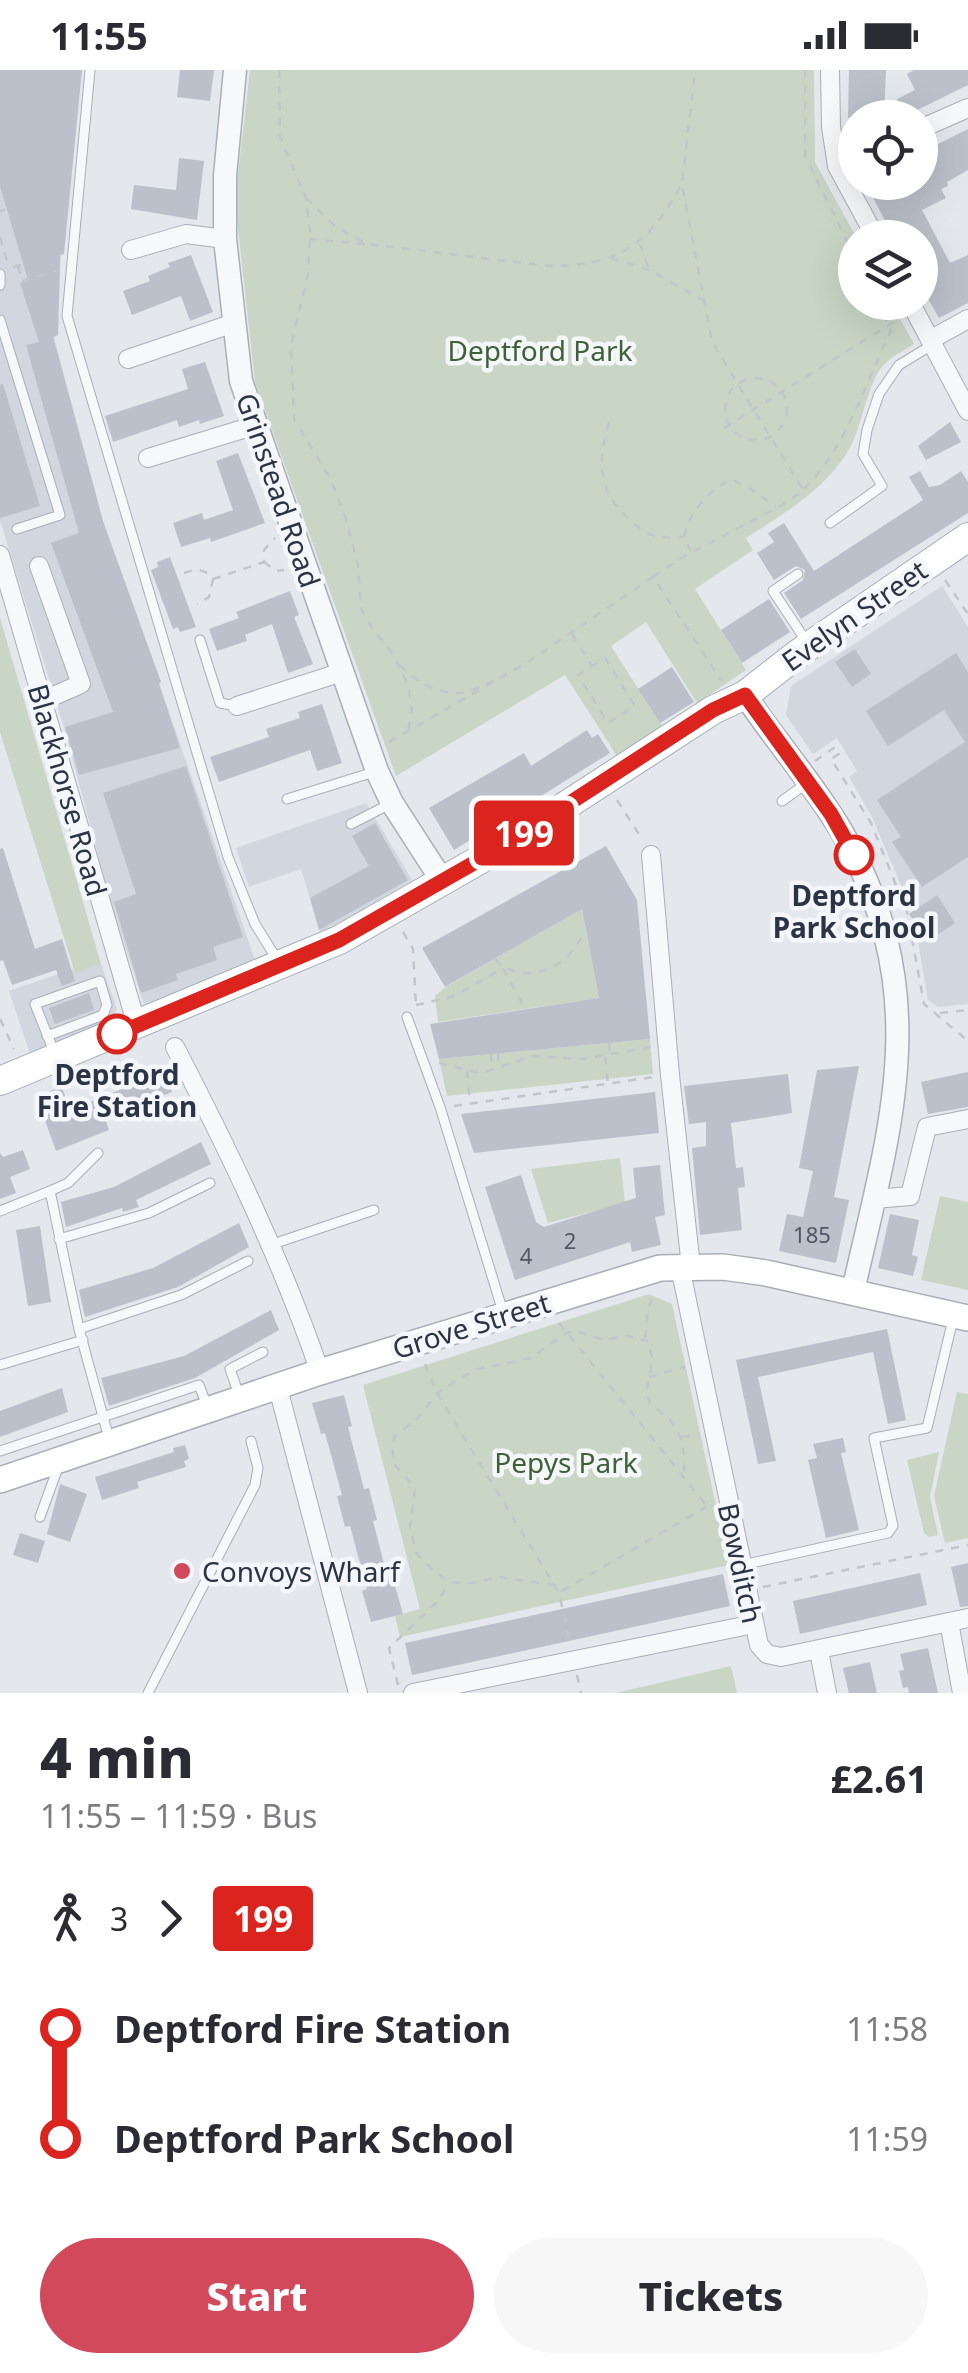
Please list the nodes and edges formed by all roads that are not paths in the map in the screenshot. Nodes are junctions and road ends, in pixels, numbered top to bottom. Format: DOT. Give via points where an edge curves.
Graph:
graph roads {
  1 [pos="90,70"];
  2 [pos="236,70"];
  3 [pos="830,70"];
  4 [pos="968,108"];
  5 [pos="938,122"];
  6 [pos="838,166"];
  7 [pos="225,239"];
  8 [pos="130,250"];
  9 [pos="0,274"];
  10 [pos="0,285"];
  11 [pos="968,319"];
  12 [pos="0,320"];
  13 [pos="919,320"];
  14 [pos="234,323"];
  15 [pos="931,342"];
  16 [pos="128,359"];
  17 [pos="968,411"];
  18 [pos="256,425"];
  19 [pos="148,458"];
  20 [pos="830,523"];
  21 [pos="16,529"];
  22 [pos="968,537"];
  23 [pos="0,554"];
  24 [pos="39,566"];
  25 [pos="798,574"];
  26 [pos="200,640"];
  27 [pos="810,646"];
  28 [pos="342,672"];
  29 [pos="736,692"];
  30 [pos="42,701"];
  31 [pos="236,706"];
  32 [pos="373,761"];
  33 [pos="808,783"];
  34 [pos="287,799"];
  35 [pos="782,800"];
  36 [pos="392,803"];
  37 [pos="351,824"];
  38 [pos="651,854"];
  39 [pos="443,882"];
  40 [pos="280,965"];
  41 [pos="407,1018"];
  42 [pos="137,1026"];
  43 [pos="52,1047"];
  44 [pos="174,1047"];
  45 [pos="0,1082"];
  46 [pos="968,1119"];
  47 [pos="98,1153"];
  48 [pos="210,1183"];
  49 [pos="50,1191"];
  50 [pos="874,1199"];
  51 [pos="374,1210"];
  52 [pos="0,1211"];
  53 [pos="60,1239"];
  54 [pos="272,1244"];
  55 [pos="248,1260"];
  56 [pos="677,1267"];
  57 [pos="853,1291"];
  58 [pos="504,1315"];
  59 [pos="961,1315"];
  60 [pos="80,1328"];
  61 [pos="83,1340"];
  62 [pos="263,1352"];
  63 [pos="0,1365"];
  64 [pos="320,1372"];
  65 [pos="278,1388"];
  66 [pos="241,1400"];
  67 [pos="209,1411"];
  68 [pos="104,1416"];
  69 [pos="252,1442"];
  70 [pos="111,1444"];
  71 [pos="0,1451"];
  72 [pos="60,1459"];
  73 [pos="0,1480"];
  74 [pos="40,1516"];
  75 [pos="742,1565"];
  76 [pos="959,1620"];
  77 [pos="754,1624"];
  78 [pos="819,1651"];
  79 [pos="148,1693"];
  80 [pos="358,1693"];
  81 [pos="413,1693"];
  82 [pos="827,1693"];
  83 [pos="962,1693"];
  1 -- 40 [label="lane" via="67,316 228,857"];
  2 -- 7 [label="street, Grinstead Road"];
  3 -- 6 [label="street"];
  4 -- 5 [label="street"];
  7 -- 8 [label="street" via="186,234"];
  7 -- 14 [label="street, Grinstead Road"];
  9 -- 10 [label="lane"];
  11 -- 15 [label="street"];
  12 -- 21 [label="lane" via="60,516"];
  13 -- 15 [label="street"];
  14 -- 16 [label="street"];
  14 -- 18 [label="street, Grinstead Road"];
  15 -- 17 [label="street"];
  15 -- 20 [label="lane" via="899,365 879,394 863,454 882,486"];
  18 -- 19 [label="street"];
  18 -- 28 [label="street, Grinstead Road"];
  22 -- 27 [label="main road, Evelyn Street"];
  23 -- 30 [label="street, Blackhorse Road"];
  24 -- 30 [label="street" via="81,684"];
  25 -- 27 [label="lane" via="773,591"];
  26 -- 31 [label="lane" via="220,702"];
  27 -- 29 [label="main road, Evelyn Street"];
  28 -- 31 [label="street"];
  28 -- 32 [label="street, Grinstead Road"];
  29 -- 33 [label="street"];
  29 -- 39 [label="main road, Evelyn Street"];
  30 -- 42 [label="street, Blackhorse Road"];
  32 -- 34 [label="lane"];
  32 -- 36 [label="street, Grinstead Road"];
  33 -- 35 [label="lane"];
  33 -- 50 [label="street" via="844,835 872,895 890,957 898,1066"];
  36 -- 37 [label="lane"];
  36 -- 39 [label="street, Grinstead Road"];
  38 -- 56 [label="street, Bowditch" via="670,1075"];
  39 -- 40 [label="main road, Evelyn Street"];
  40 -- 42 [label="main road, Evelyn Street"];
  41 -- 58 [label="lane"];
  42 -- 43 [label="main road, Evelyn Street"];
  43 -- 43 [label="lane" via="103,1016 100,981 35,1004"];
  43 -- 45 [label="main road, Evelyn Street"];
  44 -- 54 [label="street"];
  46 -- 50 [label="street" via="926,1128 910,1196"];
  47 -- 49 [label="lane"];
  48 -- 53 [label="lane" via="149,1213"];
  49 -- 52 [label="lane"];
  49 -- 53 [label="lane"];
  50 -- 57 [label="street"];
  51 -- 54 [label="lane"];
  53 -- 60 [label="lane"];
  54 -- 64 [label="street"];
  55 -- 60 [label="lane" via="181,1296"];
  56 -- 57 [label="main road, Grove Street" via="738,1269"];
  56 -- 58 [label="main road, Grove Street"];
  56 -- 75 [label="street, Bowditch"];
  57 -- 59 [label="main road, Grove Street"];
  58 -- 64 [label="main road, Grove Street"];
  59 -- 75 [label="lane, Grove Street" via="927,1428 874,1438 888,1533"];
  60 -- 61 [label="lane"];
  61 -- 63 [label="lane"];
  61 -- 68 [label="lane"];
  62 -- 66 [label="lane" via="230,1369"];
  64 -- 65 [label="main road, Grove Street"];
  65 -- 66 [label="main road, Grove Street"];
  65 -- 80 [label="street"];
  66 -- 67 [label="main road, Grove Street"];
  67 -- 68 [label="lane" via="200,1386"];
  67 -- 70 [label="main road, Grove Street"];
  68 -- 70 [label="lane"];
  68 -- 71 [label="lane"];
  69 -- 79 [label="lane" via="255,1485"];
  70 -- 72 [label="main road, Grove Street"];
  72 -- 73 [label="main road, Grove Street"];
  72 -- 74 [label="lane"];
  75 -- 77 [label="street, Bowditch"];
  76 -- 78 [label="street, Bowditch"];
  76 -- 83 [label="street"];
  77 -- 78 [label="street, Bowditch" via="766,1654"];
  77 -- 81 [label="street" via="576,1669"];
  78 -- 82 [label="street"];
}
